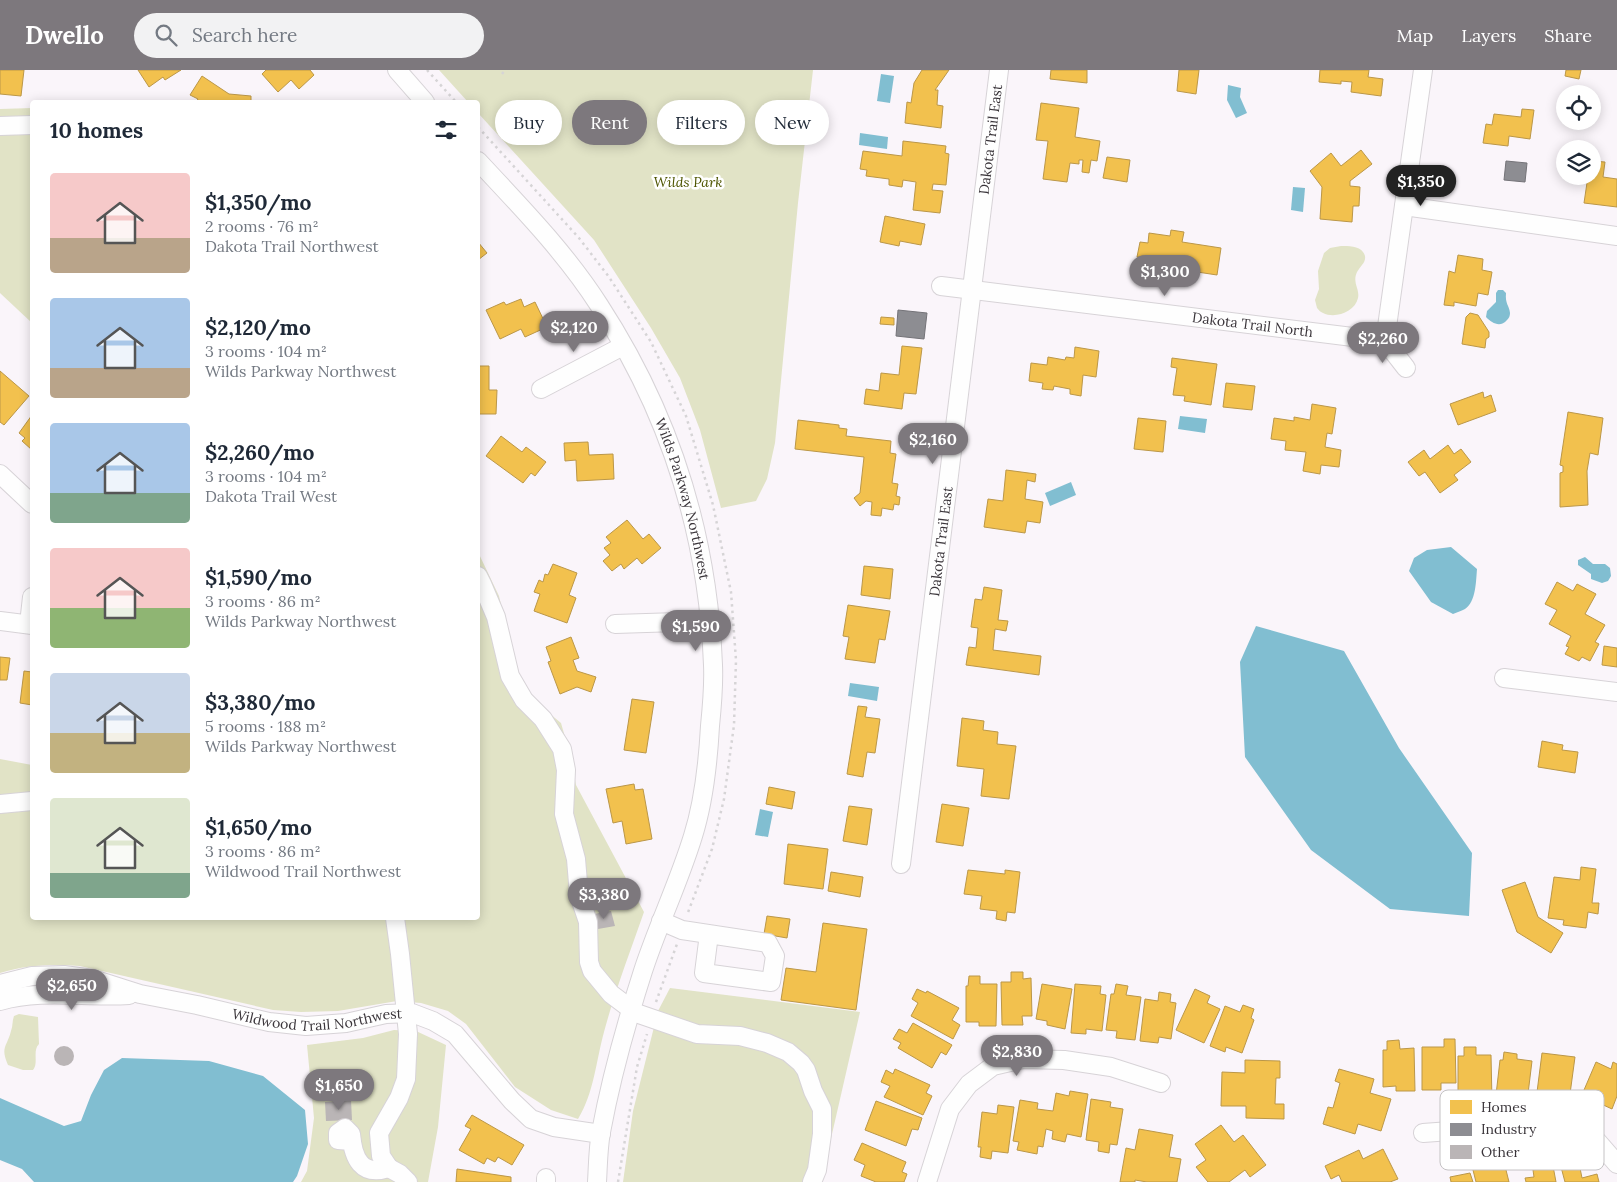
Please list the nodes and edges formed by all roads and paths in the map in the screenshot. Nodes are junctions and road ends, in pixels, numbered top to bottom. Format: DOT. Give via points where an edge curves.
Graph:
graph roads {
  1 [pos="397,70"];
  2 [pos="428,70"];
  3 [pos="505,70"];
  4 [pos="999,70"];
  5 [pos="1423,70"];
  6 [pos="502,74"];
  7 [pos="423,100"];
  8 [pos="454,100"];
  9 [pos="30,125"];
  10 [pos="0,126"];
  11 [pos="480,163"];
  12 [pos="1404,206"];
  13 [pos="1617,236"];
  14 [pos="940,286"];
  15 [pos="971,290"];
  16 [pos="1386,340"];
  17 [pos="623,346"];
  18 [pos="1406,368"];
  19 [pos="540,389"];
  20 [pos="0,474"];
  21 [pos="30,502"];
  22 [pos="480,580"];
  23 [pos="709,621"];
  24 [pos="0,622"];
  25 [pos="615,624"];
  26 [pos="30,625"];
  27 [pos="1504,678"];
  28 [pos="1617,692"];
  29 [pos="30,800"];
  30 [pos="0,804"];
  31 [pos="902,864"];
  32 [pos="394,920"];
  33 [pos="661,921"];
  34 [pos="709,934"];
  35 [pos="0,984"];
  36 [pos="140,994"];
  37 [pos="0,1001"];
  38 [pos="632,1010"];
  39 [pos="406,1013"];
  40 [pos="1161,1083"];
  41 [pos="1440,1132"];
  42 [pos="1423,1133"];
  43 [pos="601,1134"];
  44 [pos="352,1141"];
  45 [pos="1604,1149"];
  46 [pos="1617,1164"];
  47 [pos="389,1168"];
  48 [pos="408,1182"];
  49 [pos="597,1182"];
  50 [pos="812,1182"];
  51 [pos="927,1182"];
  1 -- 7 [label="street"];
  2 -- 8 [label="path"];
  3 -- 6 [label="path"];
  4 -- 15 [label="street, Dakota Trail East"];
  5 -- 12 [label="street"];
  9 -- 10 [label="street"];
  11 -- 17 [label="street, Wilds Parkway Northwest" via="548,237 599,304"];
  12 -- 13 [label="street"];
  12 -- 16 [label="street"];
  14 -- 15 [label="street, Dakota Trail North"];
  15 -- 16 [label="street, Dakota Trail North"];
  15 -- 31 [label="street, Dakota Trail East"];
  16 -- 18 [label="street"];
  17 -- 19 [label="street"];
  17 -- 23 [label="street, Wilds Parkway Northwest" via="666,432 682,480 703,569"];
  20 -- 21 [label="street"];
  22 -- 38 [label="street" via="496,617 510,676 524,700 543,719 562,748 566,770 564,814 576,859 579,895 588,922 592,971 611,994"];
  23 -- 25 [label="street"];
  23 -- 33 [label="street, Wilds Parkway Northwest" via="713,667 708,756 693,835"];
  24 -- 26 [label="street"];
  27 -- 28 [label="street"];
  29 -- 30 [label="street"];
  32 -- 39 [label="street"];
  33 -- 34 [label="street" via="682,930"];
  33 -- 38 [label="street, Wilds Parkway Northwest"];
  35 -- 36 [label="street, Wildwood Trail Northwest" via="32,976 64,975 93,979"];
  36 -- 37 [label="street, Wildwood Trail Northwest" via="103,997 55,994"];
  36 -- 39 [label="street, Wildwood Trail Northwest" via="269,1022 306,1026"];
  38 -- 43 [label="street, Wilds Parkway Northwest" via="619,1050"];
  38 -- 50 [label="street" via="696,1034 740,1036 767,1043 788,1052 801,1063 822,1109 822,1134"];
  39 -- 43 [label="street, Wildwood Trail Northwest" via="433,1021 455,1034 512,1101 531,1118 554,1127"];
  39 -- 47 [label="street" via="406,1079 379,1133 381,1156"];
  40 -- 51 [label="street" via="1111,1067 1064,1060 1023,1059 993,1066 969,1084 950,1109"];
  41 -- 42 [label="street"];
  43 -- 49 [label="street, Wilds Parkway Northwest"];
  44 -- 47 [label="street" via="362,1167 372,1171"];
  45 -- 46 [label="street"];
  47 -- 48 [label="street"];
}
